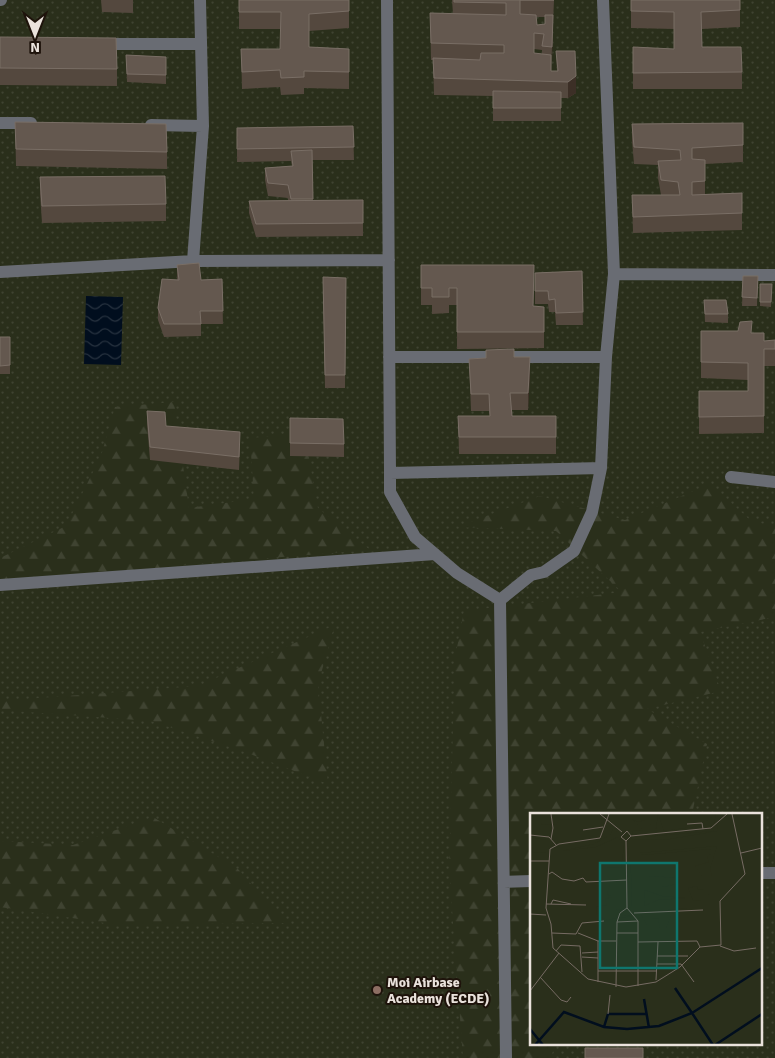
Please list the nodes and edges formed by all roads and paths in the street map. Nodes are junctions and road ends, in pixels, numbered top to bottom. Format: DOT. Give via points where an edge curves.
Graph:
graph roads {
  1 [pos="200,0"];
  2 [pos="387,0"];
  3 [pos="603,0"];
  4 [pos="86,44"];
  5 [pos="201,44"];
  6 [pos="0,123"];
  7 [pos="48,124"];
  8 [pos="136,125"];
  9 [pos="204,126"];
  10 [pos="389,260"];
  11 [pos="193,262"];
  12 [pos="0,272"];
  13 [pos="614,274"];
  14 [pos="775,274"];
  15 [pos="389,357"];
  16 [pos="606,357"];
  17 [pos="601,468"];
  18 [pos="390,473"];
  19 [pos="731,477"];
  20 [pos="775,482"];
  21 [pos="435,554"];
  22 [pos="0,585"];
  23 [pos="500,600"];
  24 [pos="762,873"];
  25 [pos="775,873"];
  26 [pos="504,882"];
  27 [pos="530,882"];
  28 [pos="506,1058"];
  1 -- 5 [label="street"];
  2 -- 10 [label="street"];
  3 -- 13 [label="street"];
  4 -- 5 [label="street"];
  5 -- 9 [label="street"];
  6 -- 7 [label="street"];
  8 -- 9 [label="street"];
  9 -- 11 [label="street"];
  10 -- 11 [label="street"];
  10 -- 15 [label="street"];
  11 -- 12 [label="street"];
  13 -- 14 [label="street"];
  13 -- 16 [label="street"];
  15 -- 16 [label="street"];
  15 -- 18 [label="street"];
  16 -- 17 [label="street"];
  17 -- 18 [label="street"];
  17 -- 23 [label="street" via="592,512 574,551 544,572 531,575"];
  18 -- 21 [label="street" via="390,492 415,537"];
  19 -- 20 [label="street"];
  21 -- 22 [label="street"];
  21 -- 23 [label="street" via="457,573"];
  23 -- 26 [label="street"];
  24 -- 25 [label="street"];
  26 -- 27 [label="street"];
  26 -- 28 [label="street"];
}
